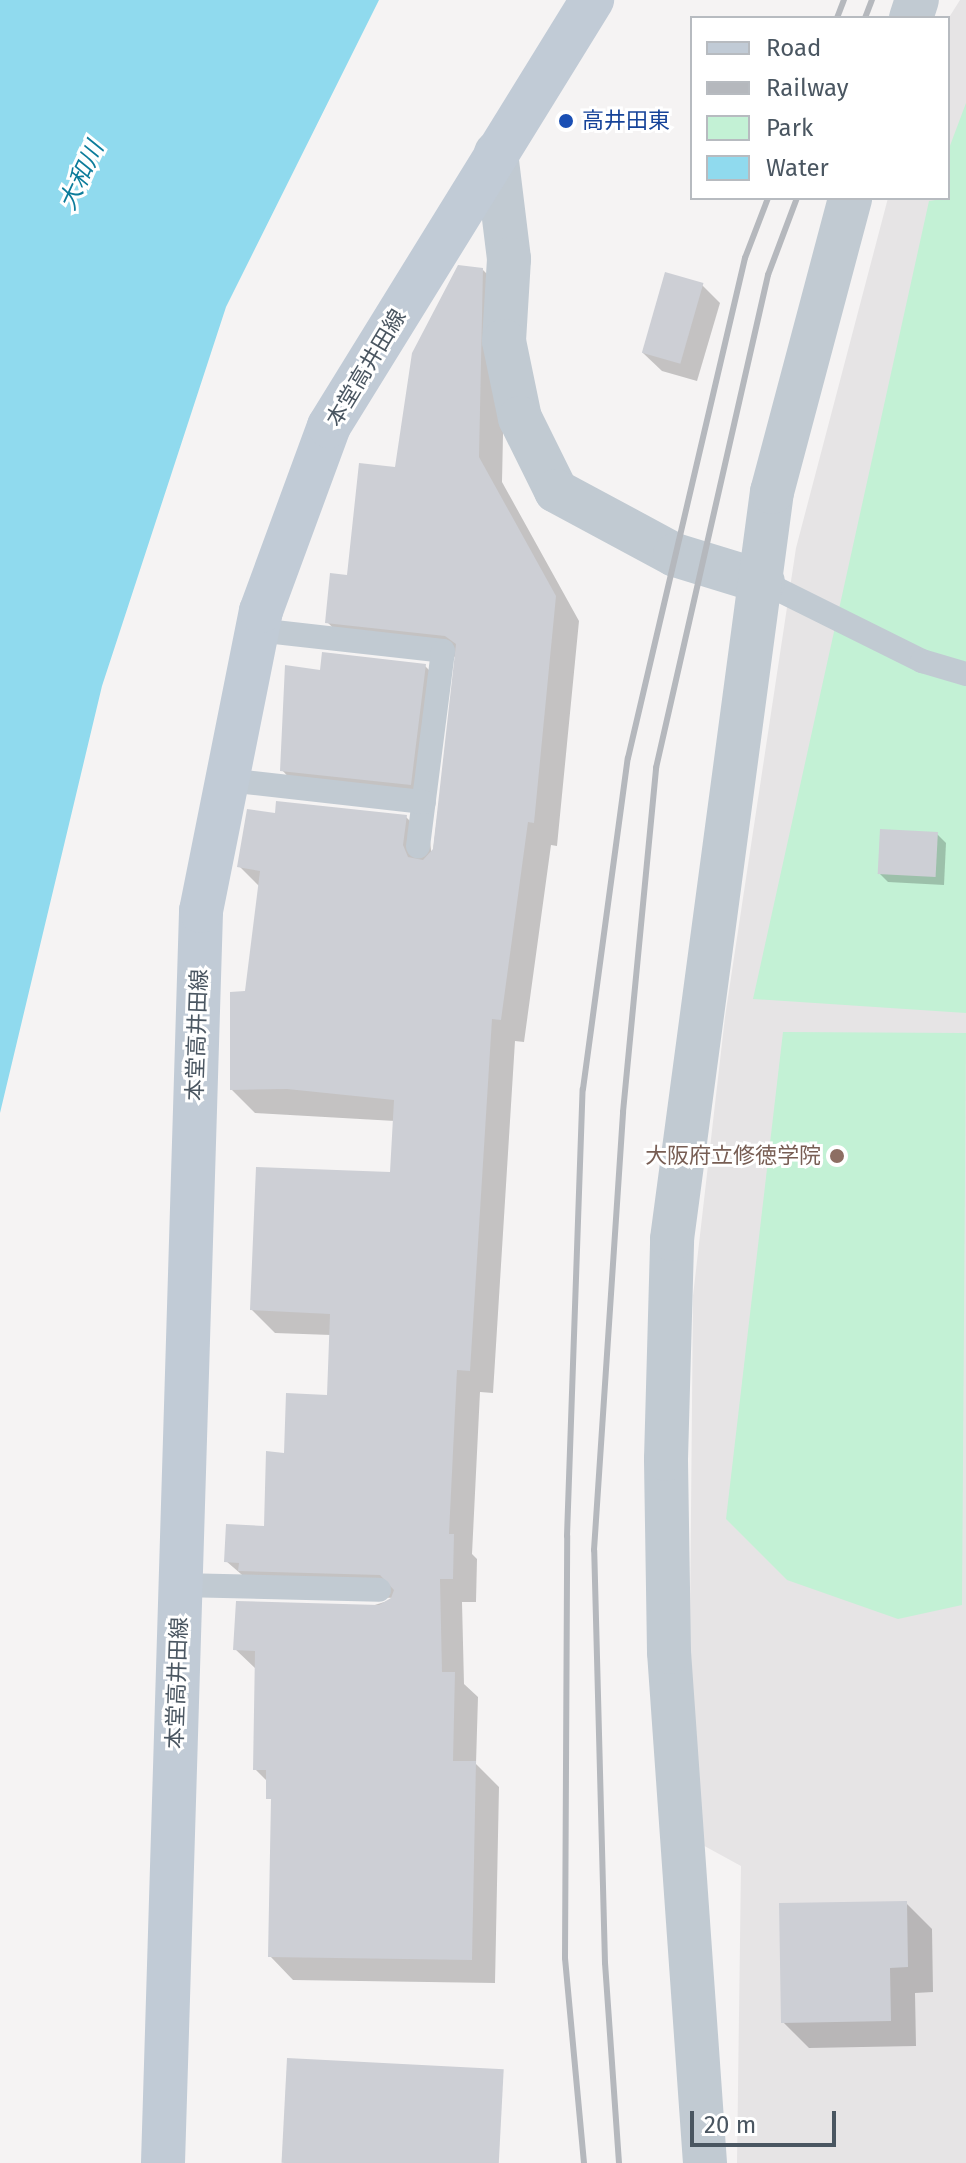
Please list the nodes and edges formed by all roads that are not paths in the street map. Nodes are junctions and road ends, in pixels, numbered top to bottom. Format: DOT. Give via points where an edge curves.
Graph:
graph roads {
  1 [pos="592,0"];
  2 [pos="496,153"];
  3 [pos="849,200"];
  4 [pos="763,582"];
  5 [pos="257,630"];
  6 [pos="966,674"];
  7 [pos="227,780"];
  8 [pos="424,802"];
  9 [pos="418,846"];
  10 [pos="180,1585"];
  11 [pos="379,1590"];
  12 [pos="163,2163"];
  13 [pos="705,2163"];
  1 -- 2 [label="main road, 本堂高井田線"];
  2 -- 4 [label="street" via="509,259 504,341 520,418 556,491 675,555"];
  2 -- 5 [label="main road, 本堂高井田線" via="329,426"];
  3 -- 4 [label="street" via="772,492"];
  4 -- 6 [label="lane" via="922,661"];
  4 -- 13 [label="street" via="672,1239 666,1459 669,1652"];
  5 -- 7 [label="main road, 本堂高井田線"];
  5 -- 8 [label="lane" via="443,651"];
  7 -- 8 [label="lane"];
  7 -- 10 [label="main road, 本堂高井田線" via="201,911"];
  8 -- 9 [label="lane"];
  10 -- 11 [label="lane"];
  10 -- 12 [label="main road, 本堂高井田線"];
}
